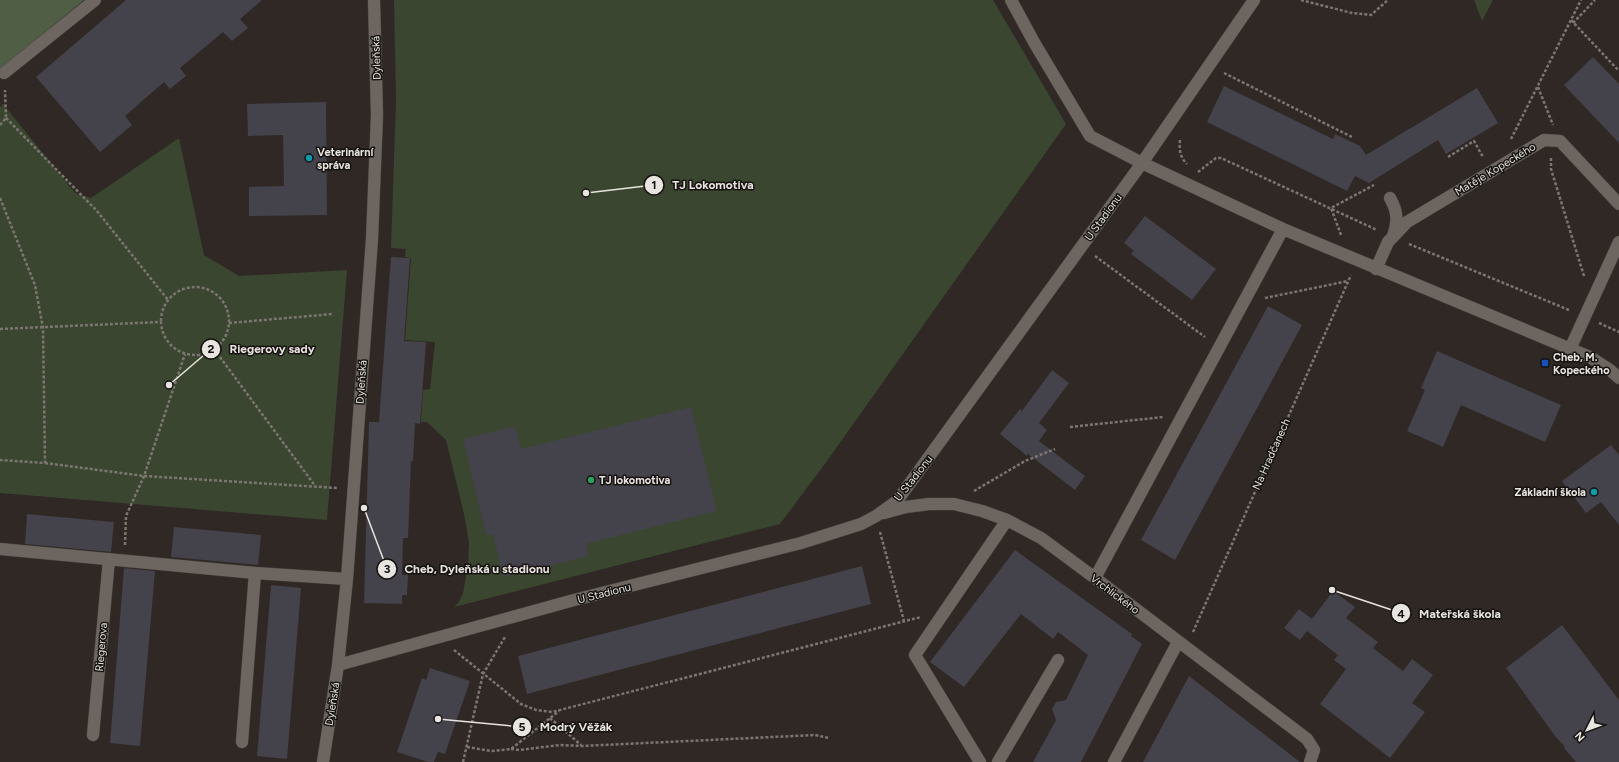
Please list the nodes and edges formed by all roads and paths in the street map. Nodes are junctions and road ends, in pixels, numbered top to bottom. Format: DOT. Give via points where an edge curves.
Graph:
graph roads {
  1 [pos="95,0"];
  2 [pos="374,0"];
  3 [pos="1011,0"];
  4 [pos="1254,0"];
  5 [pos="1301,0"];
  6 [pos="1388,0"];
  7 [pos="1581,0"];
  8 [pos="1595,0"];
  9 [pos="1572,22"];
  10 [pos="1227,66"];
  11 [pos="1619,71"];
  12 [pos="4,73"];
  13 [pos="1538,88"];
  14 [pos="6,118"];
  15 [pos="0,124"];
  16 [pos="1516,131"];
  17 [pos="1181,136"];
  18 [pos="1352,137"];
  19 [pos="1560,141"];
  20 [pos="1448,157"];
  21 [pos="1142,163"];
  22 [pos="1200,170"];
  23 [pos="1492,172"];
  24 [pos="1187,185"];
  25 [pos="1374,185"];
  26 [pos="0,198"];
  27 [pos="1390,198"];
  28 [pos="1619,204"];
  29 [pos="1331,208"];
  30 [pos="1283,230"];
  31 [pos="1393,237"];
  32 [pos="1619,242"];
  33 [pos="1082,246"];
  34 [pos="1357,261"];
  35 [pos="1376,269"];
  36 [pos="1348,281"];
  37 [pos="168,300"];
  38 [pos="1592,301"];
  39 [pos="1243,302"];
  40 [pos="332,314"];
  41 [pos="1585,316"];
  42 [pos="160,322"];
  43 [pos="229,323"];
  44 [pos="43,328"];
  45 [pos="0,329"];
  46 [pos="1619,332"];
  47 [pos="1219,347"];
  48 [pos="214,349"];
  49 [pos="1570,349"];
  50 [pos="185,354"];
  51 [pos="1619,378"];
  52 [pos="1183,415"];
  53 [pos="1070,427"];
  54 [pos="1055,449"];
  55 [pos="0,460"];
  56 [pos="45,463"];
  57 [pos="144,476"];
  58 [pos="316,488"];
  59 [pos="353,488"];
  60 [pos="954,504"];
  61 [pos="876,516"];
  62 [pos="1008,520"];
  63 [pos="0,549"];
  64 [pos="109,559"];
  65 [pos="124,561"];
  66 [pos="255,573"];
  67 [pos="1095,578"];
  68 [pos="347,579"];
  69 [pos="946,610"];
  70 [pos="518,616"];
  71 [pos="904,621"];
  72 [pos="1182,644"];
  73 [pos="449,645"];
  74 [pos="1058,660"];
  75 [pos="338,665"];
  76 [pos="483,674"];
  77 [pos="559,710"];
  78 [pos="550,718"];
  79 [pos="93,735"];
  80 [pos="829,738"];
  81 [pos="242,742"];
  82 [pos="582,746"];
  83 [pos="467,747"];
  84 [pos="511,749"];
  85 [pos="323,762"];
  86 [pos="464,762"];
  87 [pos="980,762"];
  88 [pos="998,762"];
  89 [pos="1114,762"];
  90 [pos="1310,762"];
  1 -- 12 [label="street"];
  2 -- 59 [label="street, Dyleňská" via="377,115 372,240"];
  3 -- 21 [label="street" via="1090,136"];
  4 -- 21 [label="street, U Stadionu"];
  5 -- 6 [label="path" via="1352,13 1371,15"];
  7 -- 9 [label="path"];
  8 -- 9 [label="path"];
  9 -- 11 [label="path"];
  9 -- 13 [label="path"];
  10 -- 18 [label="path" via="1223,72"];
  12 -- 14 [label="path"];
  13 -- 16 [label="path"];
  13 -- 19 [label="path"];
  14 -- 15 [label="path"];
  14 -- 37 [label="path" via="97,211"];
  17 -- 22 [label="path" via="1181,158"];
  19 -- 23 [label="street, Matěje Kopeckého" via="1544,140"];
  19 -- 28 [label="street"];
  19 -- 38 [label="path" via="1553,150 1552,169"];
  20 -- 23 [label="path" via="1474,141"];
  21 -- 24 [label="street"];
  21 -- 33 [label="street, U Stadionu"];
  22 -- 24 [label="path"];
  22 -- 29 [label="path" via="1216,158 1221,158"];
  23 -- 31 [label="street, Matěje Kopeckého" via="1407,222"];
  24 -- 30 [label="street"];
  25 -- 29 [label="path"];
  26 -- 44 [label="path" via="35,285"];
  27 -- 31 [label="street" via="1397,213"];
  29 -- 31 [label="path"];
  30 -- 34 [label="street"];
  30 -- 39 [label="street"];
  31 -- 35 [label="street, Matěje Kopeckého" via="1388,242"];
  31 -- 41 [label="path"];
  32 -- 38 [label="street"];
  33 -- 47 [label="path"];
  33 -- 61 [label="street, U Stadionu" via="897,501"];
  34 -- 35 [label="street"];
  34 -- 36 [label="path, Na Hradčanech"];
  35 -- 49 [label="street"];
  36 -- 39 [label="path"];
  36 -- 72 [label="path, Na Hradčanech"];
  37 -- 42 [label="path" via="162,310"];
  37 -- 43 [label="path" via="185,288 206,289 216,294 223,302 228,312"];
  38 -- 41 [label="street"];
  39 -- 47 [label="street"];
  40 -- 43 [label="path"];
  41 -- 46 [label="path"];
  41 -- 49 [label="street"];
  42 -- 44 [label="path"];
  42 -- 50 [label="path" via="162,333 168,342"];
  43 -- 48 [label="path" via="222,342"];
  44 -- 45 [label="path"];
  44 -- 56 [label="path"];
  47 -- 52 [label="street"];
  48 -- 50 [label="path" via="205,354"];
  48 -- 58 [label="path"];
  49 -- 51 [label="street" via="1590,357"];
  50 -- 57 [label="path"];
  52 -- 53 [label="path"];
  52 -- 67 [label="street"];
  54 -- 60 [label="path" via="1025,462"];
  55 -- 56 [label="path"];
  56 -- 57 [label="path"];
  57 -- 58 [label="path"];
  57 -- 65 [label="path" via="126,516"];
  58 -- 59 [label="path"];
  59 -- 68 [label="street, Dyleňská"];
  60 -- 61 [label="street, Vrchlického" via="913,506"];
  60 -- 62 [label="street, Vrchlického"];
  61 -- 70 [label="street, U Stadionu" via="861,524 801,543"];
  61 -- 71 [label="path"];
  62 -- 67 [label="street, Vrchlického" via="1041,538"];
  62 -- 69 [label="street"];
  63 -- 64 [label="street"];
  64 -- 65 [label="street"];
  64 -- 79 [label="street, Riegerova"];
  65 -- 66 [label="street"];
  66 -- 68 [label="street"];
  66 -- 81 [label="street"];
  67 -- 72 [label="street, Vrchlického"];
  68 -- 75 [label="street, Dyleňská"];
  69 -- 71 [label="path"];
  69 -- 87 [label="street" via="915,655"];
  70 -- 75 [label="street, U Stadionu"];
  70 -- 76 [label="path"];
  71 -- 77 [label="path"];
  72 -- 89 [label="street"];
  72 -- 90 [label="street, Vrchlického" via="1307,738 1314,750"];
  73 -- 76 [label="path"];
  74 -- 88 [label="street"];
  75 -- 85 [label="street, Dyleňská"];
  76 -- 77 [label="path" via="521,704 536,710"];
  76 -- 83 [label="path"];
  77 -- 78 [label="path"];
  78 -- 82 [label="path"];
  78 -- 84 [label="path"];
  80 -- 82 [label="path" via="815,735"];
  82 -- 84 [label="path"];
  83 -- 84 [label="path" via="491,751"];
  83 -- 86 [label="path"];
}
